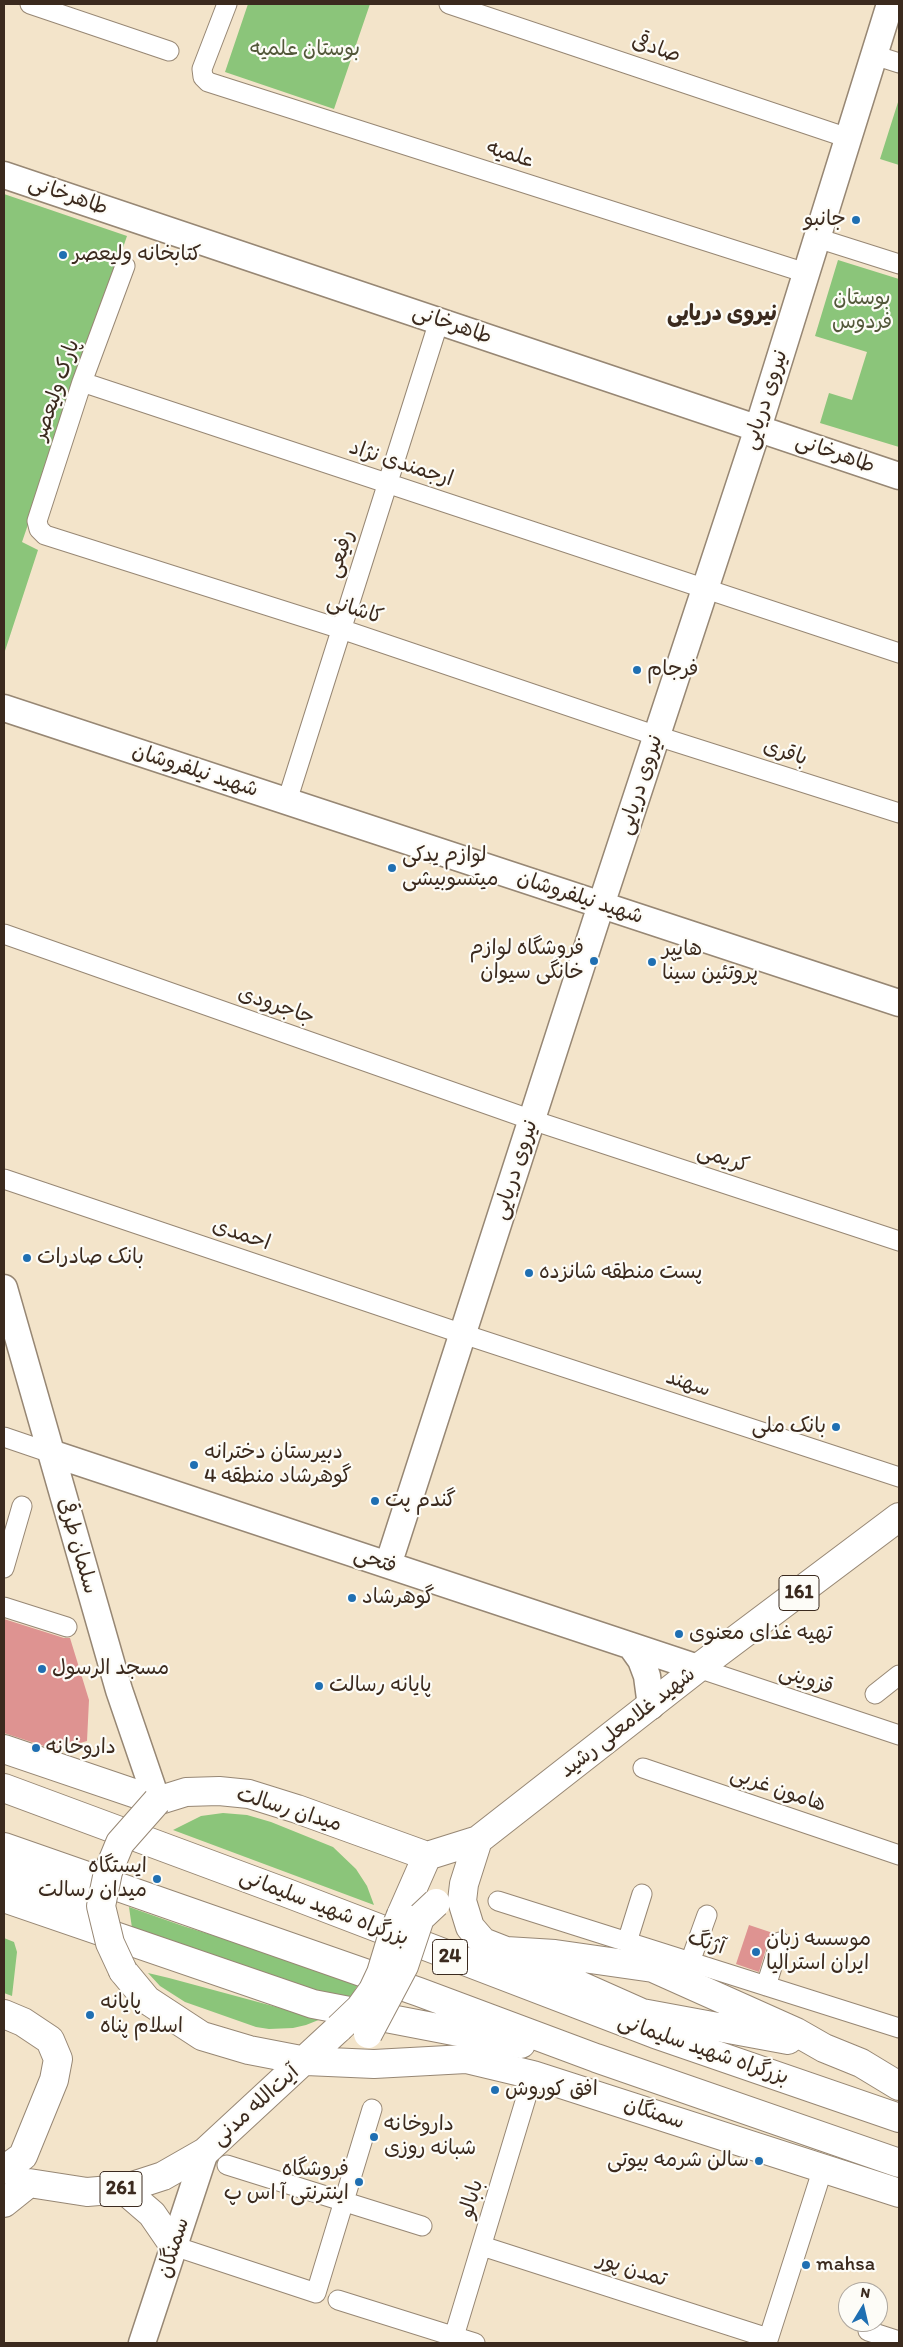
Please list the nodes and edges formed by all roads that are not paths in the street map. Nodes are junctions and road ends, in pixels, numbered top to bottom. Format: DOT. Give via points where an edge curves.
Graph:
graph roads {
  1 [pos="30,4"];
  2 [pos="227,4"];
  3 [pos="449,4"];
  4 [pos="890,4"];
  5 [pos="169,51"];
  6 [pos="874,55"];
  7 [pos="899,64"];
  8 [pos="848,138"];
  9 [pos="4,174"];
  10 [pos="817,238"];
  11 [pos="899,264"];
  12 [pos="125,266"];
  13 [pos="806,273"];
  14 [pos="439,321"];
  15 [pos="82,382"];
  16 [pos="758,428"];
  17 [pos="899,476"];
  18 [pos="388,483"];
  19 [pos="39,529"];
  20 [pos="705,587"];
  21 [pos="341,629"];
  22 [pos="899,653"];
  23 [pos="4,708"];
  24 [pos="657,736"];
  25 [pos="287,801"];
  26 [pos="899,813"];
  27 [pos="601,905"];
  28 [pos="4,934"];
  29 [pos="899,1003"];
  30 [pos="532,1120"];
  31 [pos="4,1179"];
  32 [pos="899,1242"];
  33 [pos="4,1288"];
  34 [pos="463,1334"];
  35 [pos="4,1438"];
  36 [pos="51,1453"];
  37 [pos="899,1477"];
  38 [pos="22,1506"];
  39 [pos="899,1517"];
  40 [pos="388,1565"];
  41 [pos="4,1568"];
  42 [pos="4,1607"];
  43 [pos="67,1627"];
  44 [pos="631,1646"];
  45 [pos="698,1668"];
  46 [pos="899,1674"];
  47 [pos="875,1694"];
  48 [pos="651,1706"];
  49 [pos="899,1735"];
  50 [pos="4,1750"];
  51 [pos="643,1768"];
  52 [pos="4,1788"];
  53 [pos="158,1801"];
  54 [pos="478,1840"];
  55 [pos="4,1847"];
  56 [pos="899,1855"];
  57 [pos="427,1856"];
  58 [pos="4,1873"];
  59 [pos="642,1894"];
  60 [pos="4,1898"];
  61 [pos="462,1901"];
  62 [pos="498,1901"];
  63 [pos="101,1906"];
  64 [pos="707,1915"];
  65 [pos="627,1942"];
  66 [pos="780,1942"];
  67 [pos="506,1951"];
  68 [pos="690,1962"];
  69 [pos="766,1986"];
  70 [pos="4,2014"];
  71 [pos="899,2028"];
  72 [pos="824,2048"];
  73 [pos="596,2058"];
  74 [pos="426,2060"];
  75 [pos="306,2061"];
  76 [pos="533,2075"];
  77 [pos="899,2086"];
  78 [pos="372,2109"];
  79 [pos="899,2118"];
  80 [pos="216,2158"];
  81 [pos="899,2162"];
  82 [pos="13,2163"];
  83 [pos="823,2168"];
  84 [pos="123,2189"];
  85 [pos="899,2193"];
  86 [pos="344,2201"];
  87 [pos="4,2203"];
  88 [pos="422,2226"];
  89 [pos="174,2246"];
  90 [pos="482,2246"];
  91 [pos="338,2300"];
  92 [pos="874,2332"];
  93 [pos="453,2340"];
  94 [pos="767,2340"];
  95 [pos="899,2341"];
  96 [pos="142,2343"];
  97 [pos="475,2343"];
  1 -- 5 [label="street"];
  2 -- 13 [label="street, علمیه" via="202,69 208,82"];
  3 -- 8 [label="street, صادقی"];
  4 -- 6 [label="main road, نیروی دریایی"];
  6 -- 7 [label="street"];
  6 -- 8 [label="main road, نیروی دریایی"];
  8 -- 10 [label="main road, نیروی دریایی"];
  9 -- 14 [label="main road, طاهرخانی"];
  10 -- 11 [label="street"];
  10 -- 13 [label="main road, نیروی دریایی"];
  12 -- 15 [label="street, پارک ولیعصر"];
  13 -- 16 [label="main road, نیروی دریایی"];
  14 -- 16 [label="main road, طاهرخانی"];
  14 -- 18 [label="street, رفیعی"];
  15 -- 18 [label="street, ارجمندی نژاد"];
  15 -- 19 [label="street, پارک ولیعصر" via="37,520"];
  16 -- 17 [label="main road, طاهرخانی"];
  16 -- 20 [label="main road, نیروی دریایی"];
  18 -- 20 [label="street, ارجمندی نژاد"];
  18 -- 21 [label="street, رفیعی"];
  19 -- 21 [label="street, کاشانی" via="45,535"];
  20 -- 22 [label="street, ارجمندی نژاد"];
  20 -- 24 [label="main road, نیروی دریایی"];
  21 -- 24 [label="street, کاشانی"];
  21 -- 25 [label="street, رفیعی"];
  23 -- 25 [label="main road, شهید نیلفروشان"];
  24 -- 26 [label="street, باقری"];
  24 -- 27 [label="main road, نیروی دریایی"];
  25 -- 27 [label="main road, شهید نیلفروشان"];
  27 -- 29 [label="main road, شهید نیلفروشان"];
  27 -- 30 [label="main road, نیروی دریایی"];
  28 -- 30 [label="street, جاجرودی"];
  30 -- 32 [label="street, کریمی"];
  30 -- 34 [label="main road, نیروی دریایی"];
  31 -- 34 [label="street, احمدی"];
  33 -- 36 [label="main road, سلمان طرقی"];
  34 -- 37 [label="street, سهند"];
  34 -- 40 [label="main road, نیروی دریایی"];
  35 -- 36 [label="street"];
  36 -- 40 [label="main road, فتحی"];
  36 -- 53 [label="main road, سلمان طرقی" via="119,1690"];
  38 -- 41 [label="street"];
  39 -- 45 [label="main road, شهید غلامعلی رشید / 161"];
  40 -- 44 [label="main road, فتحی"];
  42 -- 43 [label="street"];
  44 -- 45 [label="main road, فتحی"];
  44 -- 48 [label="main road" via="647,1676"];
  45 -- 48 [label="main road, شهید غلامعلی رشید / 161"];
  45 -- 49 [label="street, قزوینی"];
  46 -- 47 [label="street"];
  48 -- 54 [label="main road, شهید غلامعلی رشید / 161"];
  50 -- 53 [label="main road"];
  51 -- 56 [label="street, هامون غربی"];
  52 -- 79 [label="main road, بزرگراه شهید سلیمانی / 24" via="655,2034"];
  53 -- 57 [label="main road, میدان رسالت" via="186,1792 249,1794"];
  53 -- 63 [label="main road, bridge" via="120,1843 108,1872"];
  54 -- 57 [label="main road, شهید غلامعلی رشید / 161"];
  54 -- 61 [label="main road"];
  55 -- 73 [label="main road, بزرگراه شهید سلیمانی / 24" via="419,1992"];
  57 -- 75 [label="main road, bridge" via="373,1990 360,2008"];
  58 -- 63 [label="main road"];
  59 -- 65 [label="street"];
  60 -- 73 [label="main road" via="313,2004"];
  61 -- 67 [label="main road" via="475,1934 483,1942"];
  61 -- 74 [label="main road, bridge" via="436,1903 420,1918 404,1966 368,2034 371,2041"];
  62 -- 65 [label="street, آژنگ"];
  63 -- 75 [label="main road, bridge" via="110,1943 123,1971 147,2000 202,2036 249,2050"];
  64 -- 68 [label="street"];
  65 -- 68 [label="street, آژنگ"];
  66 -- 69 [label="street"];
  67 -- 72 [label="main road" via="526,1963 642,2013"];
  67 -- 72 [label="main road" via="555,1954 653,1968 796,2032"];
  68 -- 69 [label="street, آژنگ"];
  69 -- 71 [label="street, آژنگ"];
  70 -- 82 [label="main road" via="50,2040 58,2059 54,2080"];
  72 -- 77 [label="main road"];
  73 -- 81 [label="main road, بزرگراه شهید سلیمانی / 24"];
  74 -- 75 [label="main road, سمنگان" via="374,2064"];
  74 -- 76 [label="main road, سمنگان" via="466,2059"];
  75 -- 80 [label="main road, آیت‌الله مدنی / 261"];
  76 -- 83 [label="main road, سمنگان"];
  76 -- 90 [label="street, بابالو"];
  78 -- 86 [label="street"];
  80 -- 84 [label="main road, 261"];
  80 -- 86 [label="street"];
  80 -- 89 [label="main road, سمنگان"];
  83 -- 85 [label="main road, سمنگان"];
  83 -- 94 [label="street"];
  84 -- 87 [label="main road, 261" via="87,2192 29,2183"];
  84 -- 89 [label="main road" via="152,2214"];
  86 -- 88 [label="street"];
  86 -- 89 [label="street" via="316,2292"];
  89 -- 96 [label="main road, سمنگان"];
  90 -- 93 [label="street, بابالو"];
  90 -- 94 [label="street, تمدن پور"];
  91 -- 93 [label="street"];
  92 -- 95 [label="street"];
  93 -- 97 [label="street"];
}
